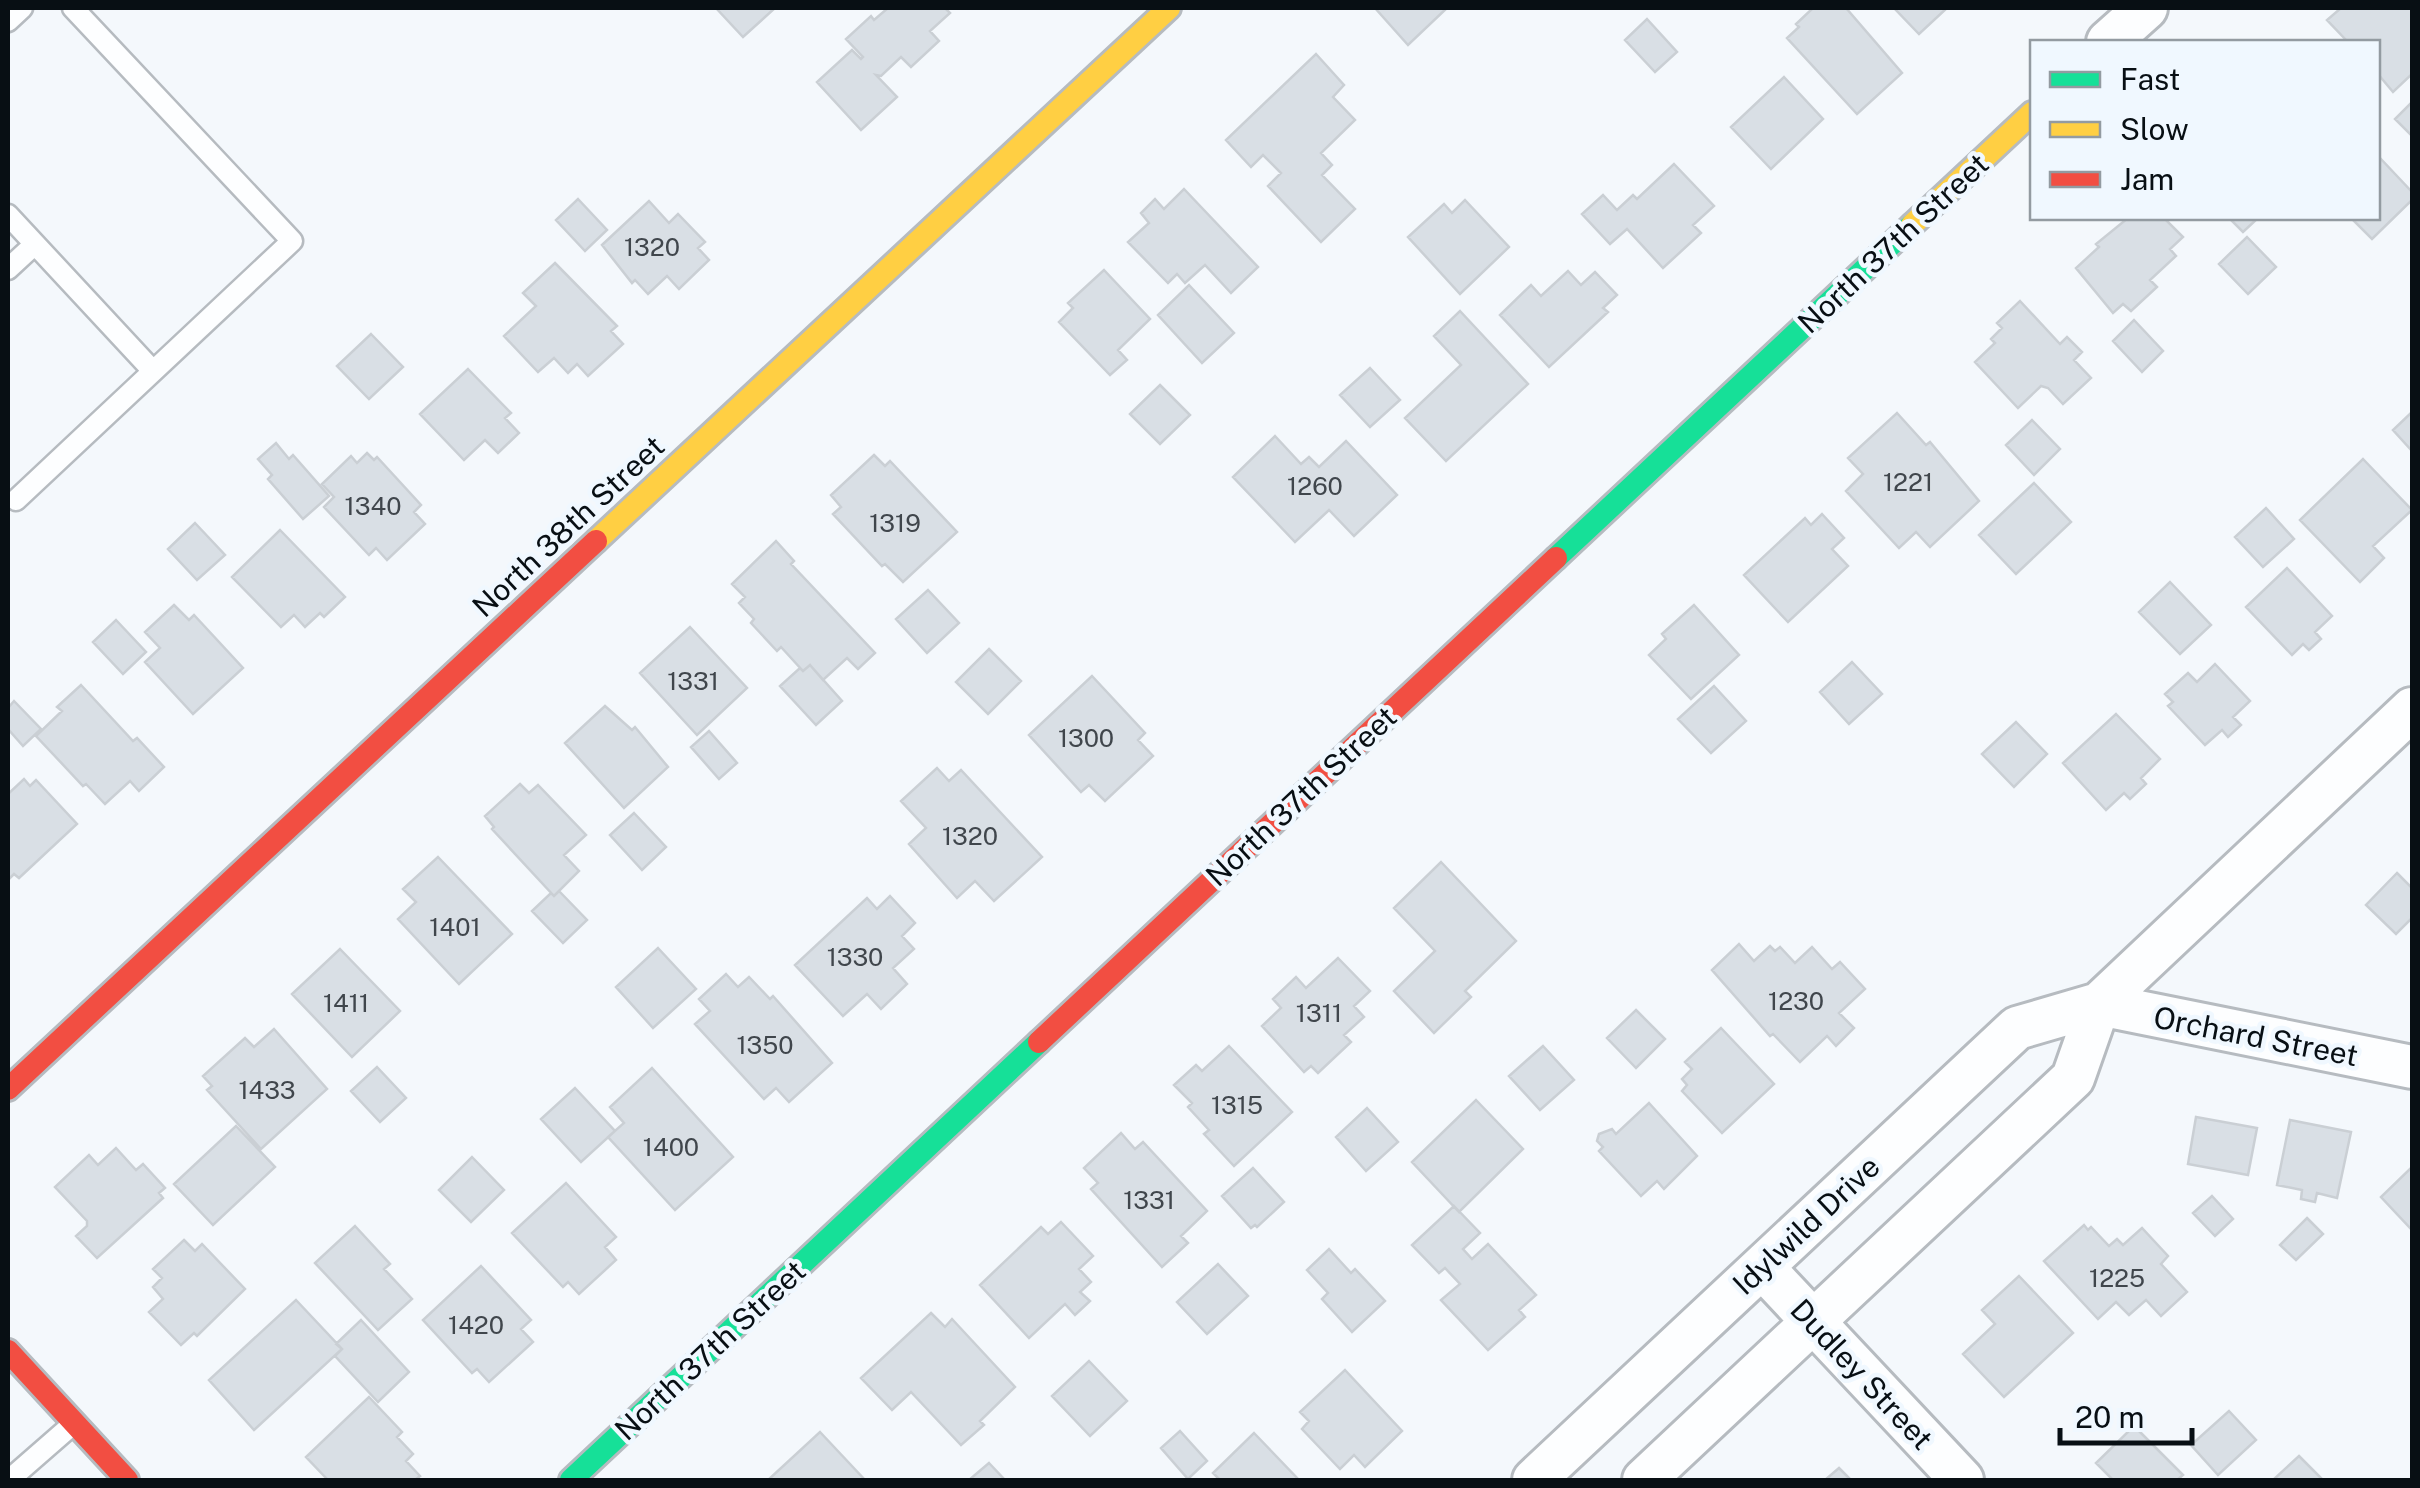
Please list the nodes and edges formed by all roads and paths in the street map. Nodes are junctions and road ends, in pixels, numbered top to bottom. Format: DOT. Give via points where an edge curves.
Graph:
graph roads {
  1 [pos="22,8"];
  2 [pos="73,8"];
  3 [pos="2146,8"];
  4 [pos="1158,11"];
  5 [pos="8,21"];
  6 [pos="2110,40"];
  7 [pos="2030,115"];
  8 [pos="8,215"];
  9 [pos="35,244"];
  10 [pos="8,269"];
  11 [pos="153,372"];
  12 [pos="10,501"];
  13 [pos="2412,709"];
  14 [pos="2099,1004"];
  15 [pos="2412,1068"];
  16 [pos="8,1089"];
  17 [pos="1762,1267"];
  18 [pos="1814,1322"];
  19 [pos="8,1352"];
  20 [pos="74,1424"];
  21 [pos="10,1480"];
  22 [pos="127,1480"];
  23 [pos="571,1480"];
  24 [pos="1534,1480"];
  25 [pos="1644,1480"];
  26 [pos="1962,1480"];
  1 -- 5 [label="lane"];
  2 -- 11 [label="lane" via="292,241"];
  3 -- 6 [label="street"];
  4 -- 16 [label="street, North 38th Street"];
  7 -- 23 [label="street, North 37th Street"];
  8 -- 9 [label="lane"];
  9 -- 10 [label="lane"];
  9 -- 11 [label="lane"];
  11 -- 12 [label="lane"];
  13 -- 14 [label="street, Idylwild Drive"];
  14 -- 15 [label="street, Orchard Street"];
  14 -- 17 [label="street, Idylwild Drive" via="2017,1028"];
  14 -- 18 [label="street, Idylwild Drive" via="2073,1078"];
  17 -- 18 [label="street, Dudley Street"];
  17 -- 24 [label="street, Idylwild Drive"];
  18 -- 25 [label="street, Idylwild Drive"];
  18 -- 26 [label="street, Dudley Street"];
  19 -- 20 [label="street" via="27,1385"];
  20 -- 21 [label="lane"];
  20 -- 22 [label="street"];
}
